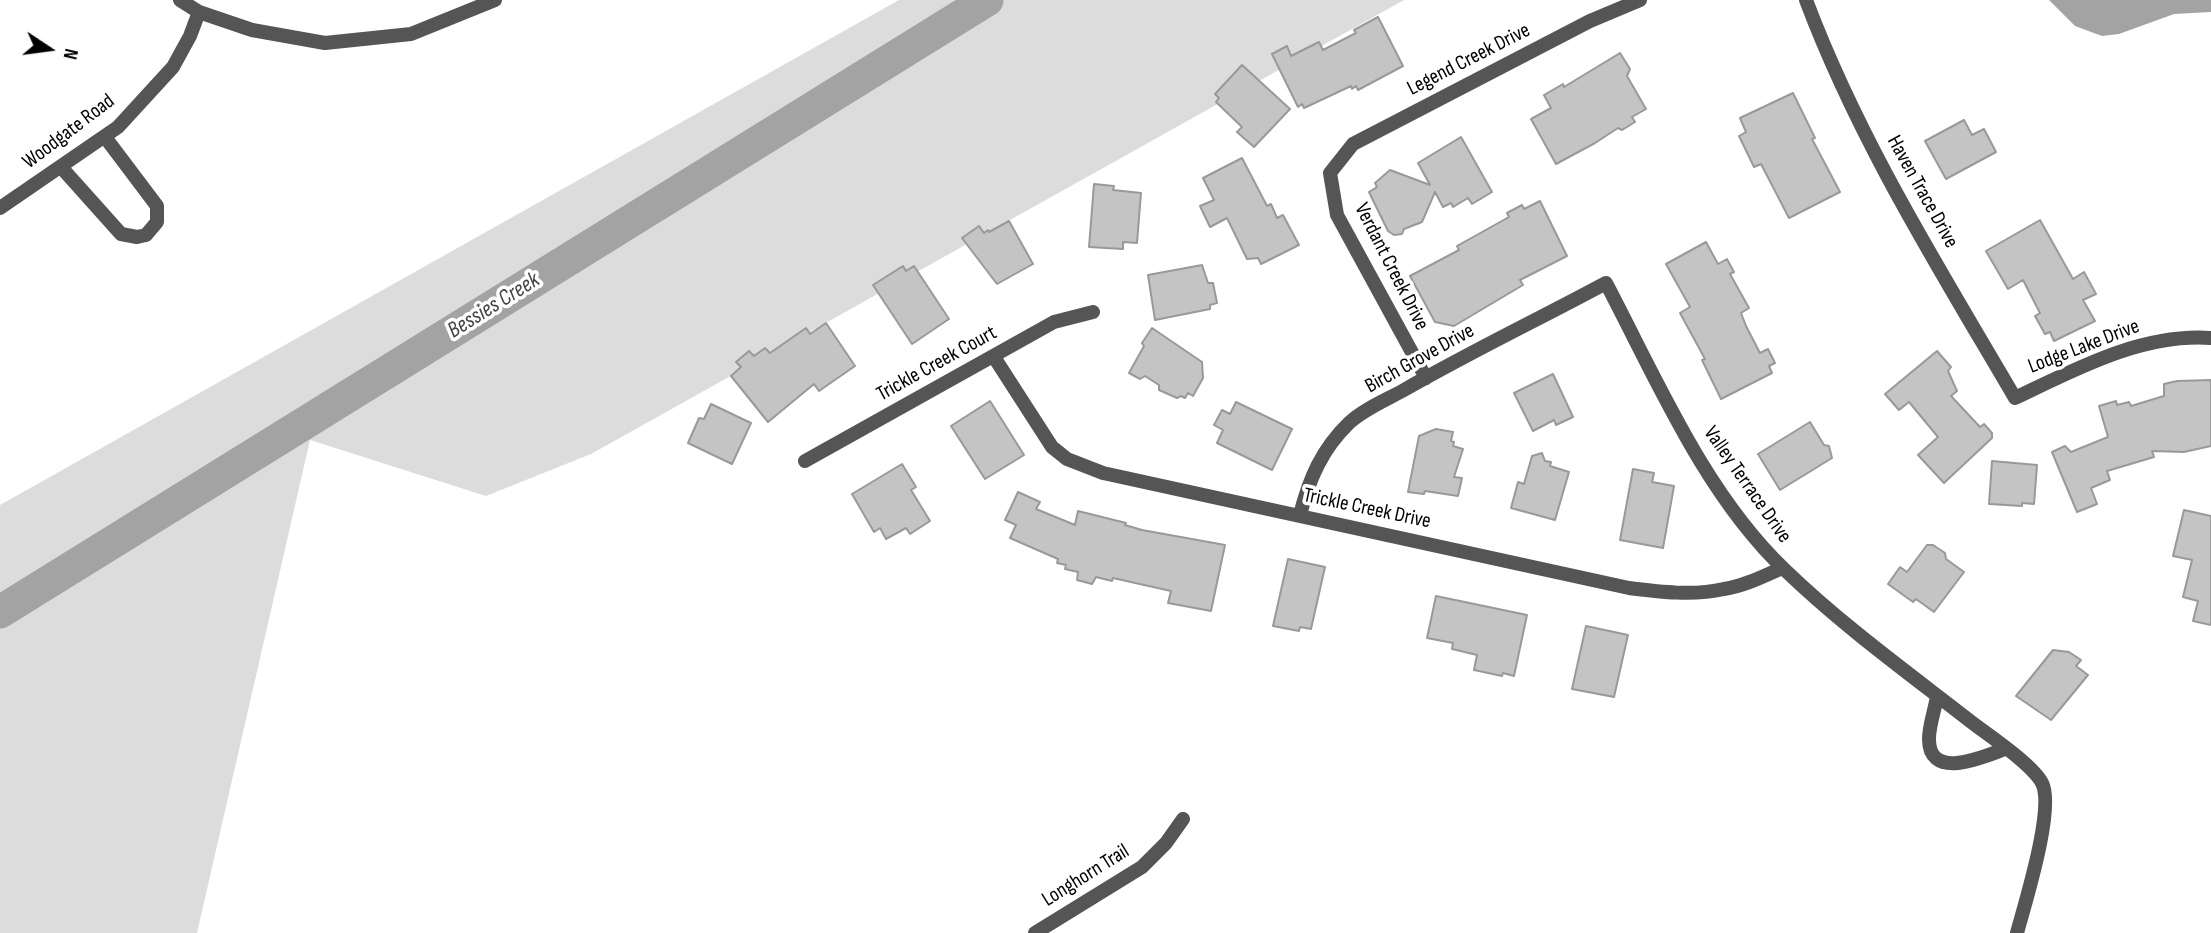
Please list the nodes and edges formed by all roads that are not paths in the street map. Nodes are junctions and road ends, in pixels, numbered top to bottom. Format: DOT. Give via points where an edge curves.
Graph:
graph roads {
  1 [pos="180,0"];
  2 [pos="495,0"];
  3 [pos="1640,0"];
  4 [pos="1806,0"];
  5 [pos="200,12"];
  6 [pos="105,136"];
  7 [pos="61,167"];
  8 [pos="1329,173"];
  9 [pos="0,208"];
  10 [pos="1606,283"];
  11 [pos="1093,313"];
  12 [pos="2211,338"];
  13 [pos="994,357"];
  14 [pos="1426,378"];
  15 [pos="2015,398"];
  16 [pos="805,461"];
  17 [pos="1300,515"];
  18 [pos="1782,568"];
  19 [pos="1937,696"];
  20 [pos="2006,749"];
  21 [pos="1183,819"];
  22 [pos="1035,933"];
  23 [pos="2017,933"];
  1 -- 5 [label="street"];
  2 -- 5 [label="street" via="411,34 325,43 252,30"];
  3 -- 8 [label="street, Legend Creek Drive" via="1590,21 1353,144"];
  4 -- 15 [label="street, Haven Trace Drive" via="1826,54 1887,178"];
  5 -- 6 [label="street, Woodgate Road" via="173,66"];
  6 -- 7 [label="street, Woodgate Road"];
  6 -- 7 [label="street" via="158,206 156,222 146,235 121,234"];
  7 -- 9 [label="street, Woodgate Road"];
  8 -- 14 [label="street, Verdant Creek Drive" via="1338,215"];
  10 -- 14 [label="street, Birch Grove Drive"];
  10 -- 18 [label="street, Valley Terrace Drive" via="1689,442 1752,534"];
  11 -- 13 [label="street, Trickle Creek Court" via="1054,322"];
  12 -- 15 [label="street, Lodge Lake Drive" via="2159,341 2124,351"];
  13 -- 16 [label="street, Trickle Creek Court"];
  13 -- 17 [label="street, Trickle Creek Drive" via="1052,447 1075,463"];
  14 -- 17 [label="street, Birch Grove Drive" via="1351,421 1332,441 1306,489"];
  17 -- 18 [label="street, Trickle Creek Drive" via="1629,588 1686,593 1727,589"];
  18 -- 19 [label="street, Valley Terrace Drive" via="1827,610"];
  19 -- 20 [label="street, Valley Terrace Drive"];
  19 -- 20 [label="street" via="1929,741 1941,761 1964,763"];
  20 -- 23 [label="street, Valley Terrace Drive" via="2035,775 2046,796 2046,813"];
  21 -- 22 [label="street, Longhorn Trail" via="1142,867"];
}
